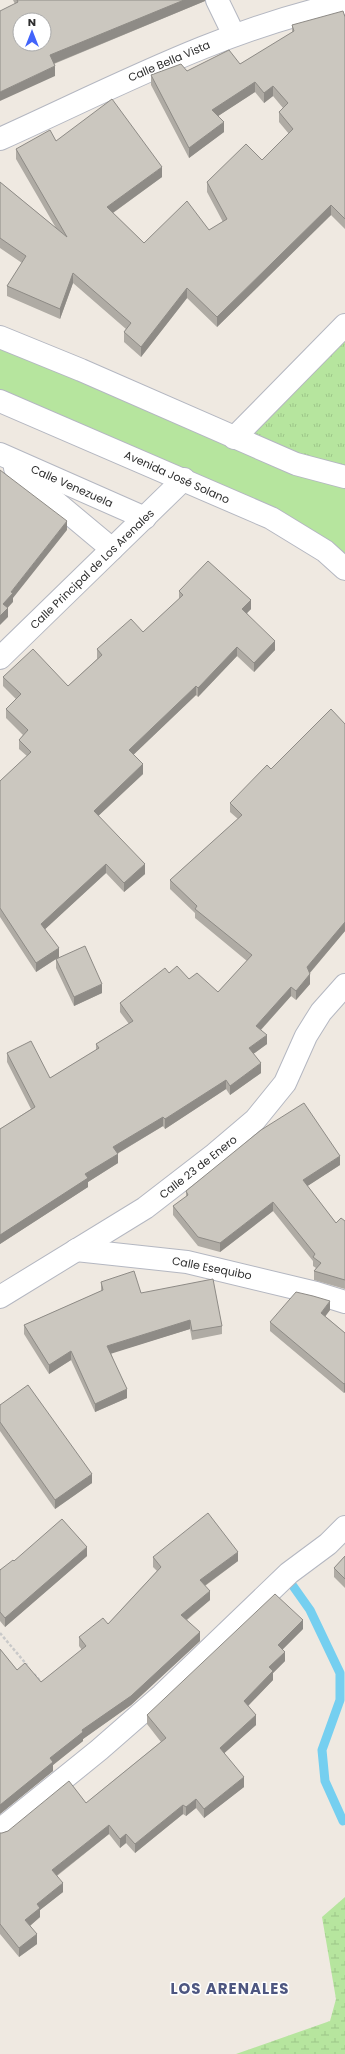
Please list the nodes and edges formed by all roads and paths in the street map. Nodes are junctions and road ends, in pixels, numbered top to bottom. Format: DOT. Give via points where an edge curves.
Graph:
graph roads {
  1 [pos="217,0"];
  2 [pos="345,3"];
  3 [pos="234,35"];
  4 [pos="0,139"];
  5 [pos="345,325"];
  6 [pos="0,337"];
  7 [pos="0,401"];
  8 [pos="234,438"];
  9 [pos="0,455"];
  10 [pos="345,477"];
  11 [pos="184,480"];
  12 [pos="145,518"];
  13 [pos="112,549"];
  14 [pos="345,569"];
  15 [pos="0,658"];
  16 [pos="345,985"];
  17 [pos="76,1250"];
  18 [pos="0,1297"];
  19 [pos="345,1302"];
  20 [pos="345,1527"];
  21 [pos="0,1634"];
  22 [pos="44,1686"];
  23 [pos="0,1830"];
  1 -- 3 [label="street"];
  2 -- 3 [label="street, Calle Bella Vista" via="257,26"];
  3 -- 4 [label="street, Calle Bella Vista" via="130,78"];
  5 -- 8 [label="street"];
  6 -- 8 [label="street"];
  7 -- 11 [label="street, Avenida José Solano"];
  8 -- 10 [label="street" via="296,464"];
  9 -- 12 [label="street, Calle Venezuela"];
  9 -- 13 [label="street, Calle Venezuela"];
  11 -- 12 [label="street, Calle Principal de Los Arenales"];
  11 -- 14 [label="street, Avenida José Solano" via="270,518 325,551"];
  12 -- 13 [label="street, Calle Principal de Los Arenales"];
  13 -- 15 [label="street, Calle Principal de Los Arenales"];
  16 -- 17 [label="street, Calle 23 de Enero" via="321,1012 306,1036 285,1083 255,1120 150,1204"];
  17 -- 18 [label="street, Calle 23 de Enero"];
  17 -- 19 [label="street, Calle Esequibo" via="186,1262"];
  20 -- 23 [label="street" via="328,1544 284,1578 162,1695"];
  21 -- 22 [label="path"];
}
